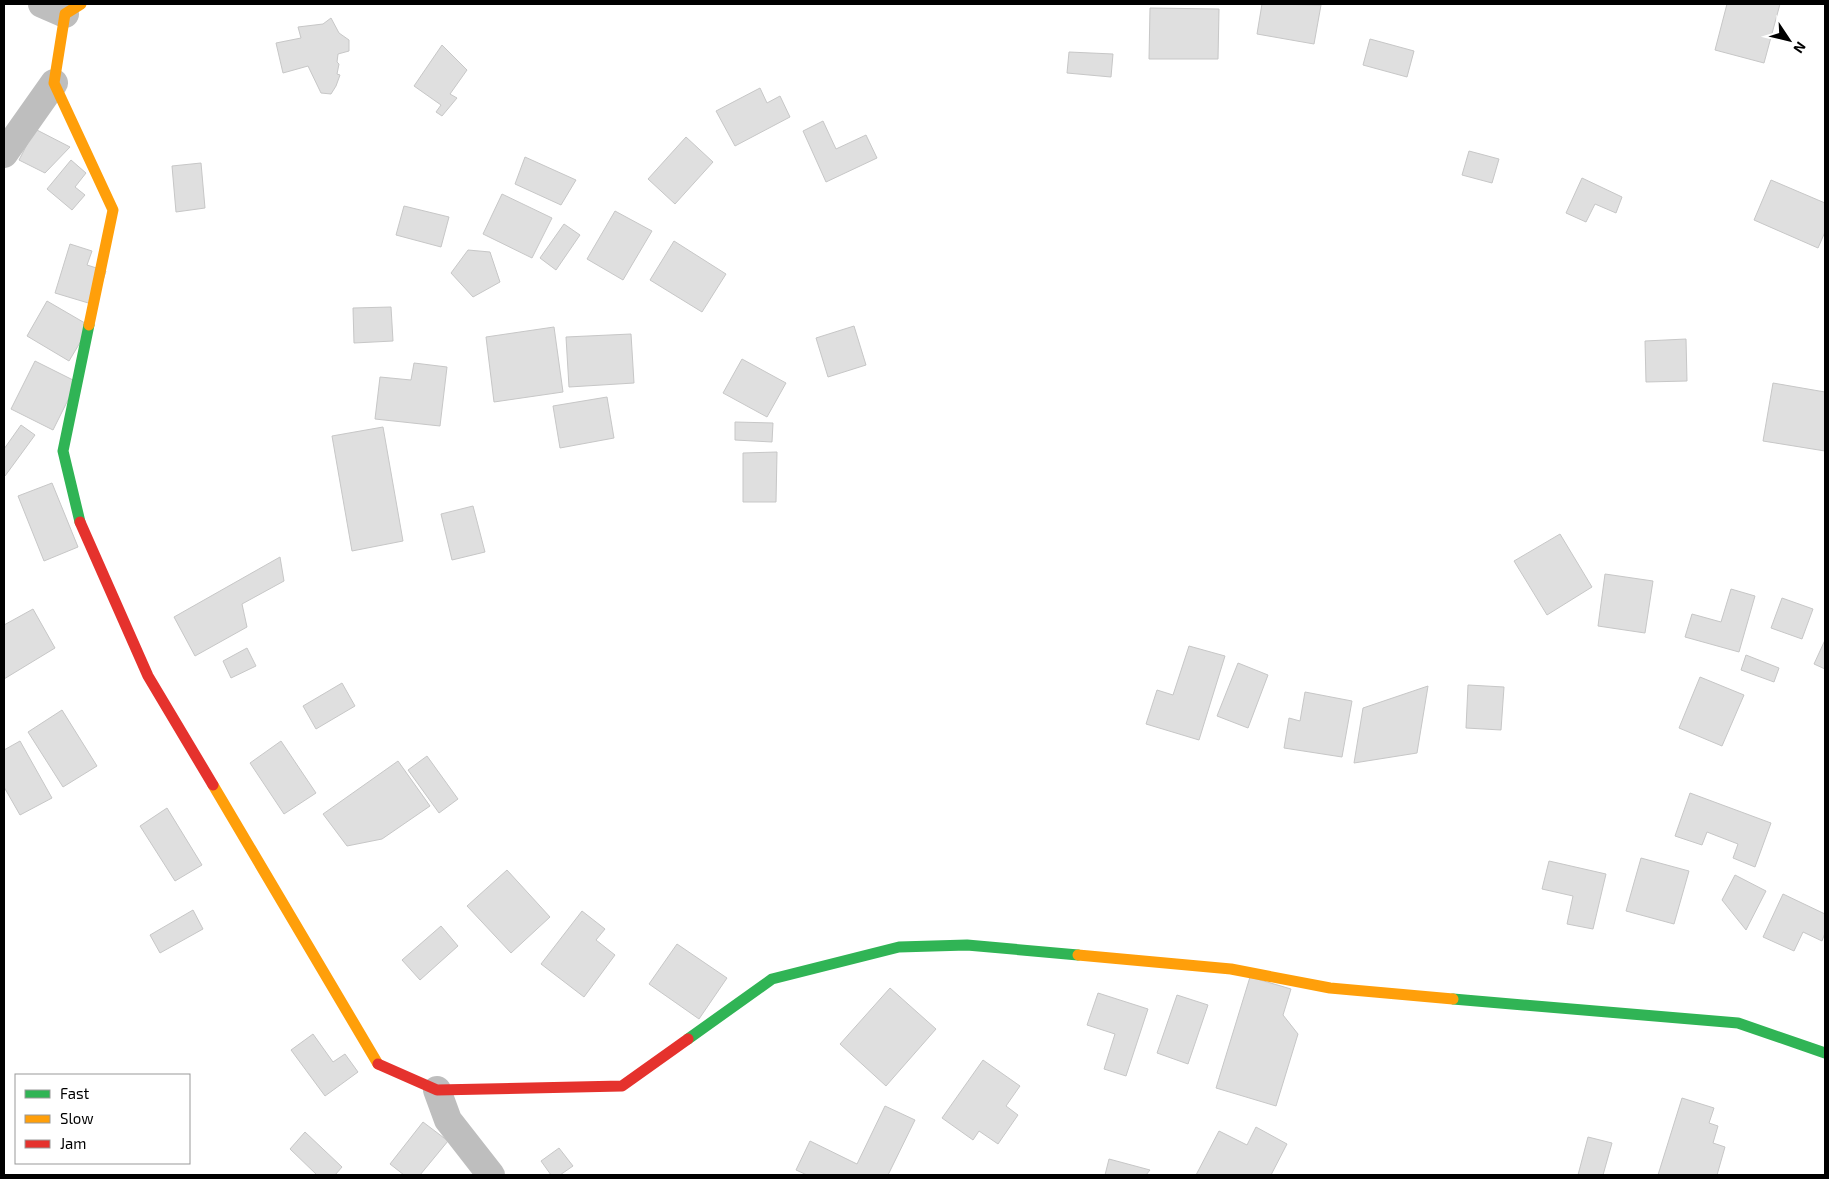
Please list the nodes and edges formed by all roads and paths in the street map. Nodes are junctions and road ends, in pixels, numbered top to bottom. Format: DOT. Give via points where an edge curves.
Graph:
graph roads {
  1 [pos="63,7"];
  2 [pos="54,83"];
  3 [pos="4,154"];
  4 [pos="1825,1054"];
  5 [pos="437,1090"];
  6 [pos="491,1175"];
  1 -- 2 [label="street"];
  2 -- 3 [label="street"];
  2 -- 5 [label="street" via="113,210 63,451 77,516 148,676 378,1064"];
  4 -- 5 [label="street" via="1738,1022 1330,988 1231,968 966,945 899,947 772,979 622,1086"];
  5 -- 6 [label="street" via="448,1120"];
}
